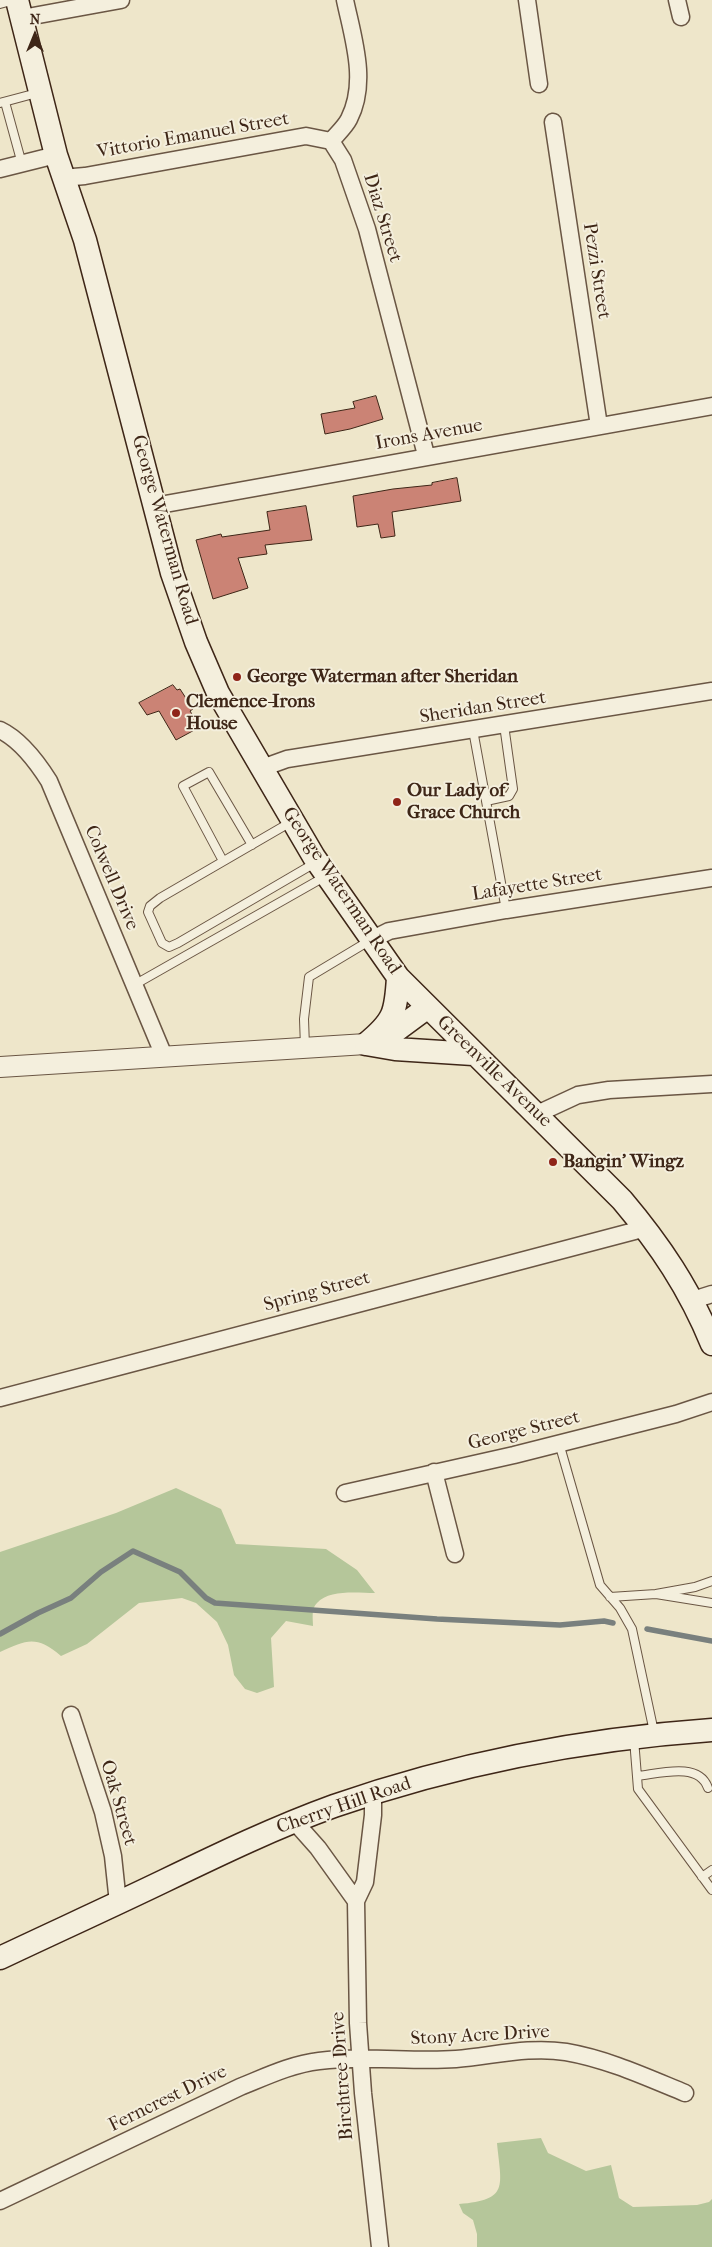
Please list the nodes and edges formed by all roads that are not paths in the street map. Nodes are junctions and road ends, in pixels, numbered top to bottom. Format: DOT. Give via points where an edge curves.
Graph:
graph roads {
  1 [pos="121,0"];
  2 [pos="345,0"];
  3 [pos="527,0"];
  4 [pos="678,0"];
  5 [pos="0,4"];
  6 [pos="18,6"];
  7 [pos="681,17"];
  8 [pos="539,84"];
  9 [pos="39,92"];
  10 [pos="2,102"];
  11 [pos="553,122"];
  12 [pos="331,140"];
  13 [pos="56,155"];
  14 [pos="22,164"];
  15 [pos="0,169"];
  16 [pos="62,178"];
  17 [pos="712,406"];
  18 [pos="599,426"];
  19 [pos="426,456"];
  20 [pos="154,506"];
  21 [pos="712,692"];
  22 [pos="504,725"];
  23 [pos="0,730"];
  24 [pos="472,730"];
  25 [pos="262,768"];
  26 [pos="486,801"];
  27 [pos="293,821"];
  28 [pos="252,845"];
  29 [pos="224,861"];
  30 [pos="322,869"];
  31 [pos="712,878"];
  32 [pos="506,910"];
  33 [pos="371,940"];
  34 [pos="398,977"];
  35 [pos="134,985"];
  36 [pos="428,1007"];
  37 [pos="390,1035"];
  38 [pos="366,1044"];
  39 [pos="305,1048"];
  40 [pos="473,1054"];
  41 [pos="164,1056"];
  42 [pos="0,1067"];
  43 [pos="712,1084"];
  44 [pos="537,1114"];
  45 [pos="646,1228"];
  46 [pos="702,1297"];
  47 [pos="712,1344"];
  48 [pos="0,1398"];
  49 [pos="712,1402"];
  50 [pos="559,1443"];
  51 [pos="434,1472"];
  52 [pos="345,1492"];
  53 [pos="455,1554"];
  54 [pos="712,1581"];
  55 [pos="656,1594"];
  56 [pos="610,1598"];
  57 [pos="712,1603"];
  58 [pos="71,1715"];
  59 [pos="708,1731"];
  60 [pos="644,1736"];
  61 [pos="637,1776"];
  62 [pos="708,1788"];
  63 [pos="374,1793"];
  64 [pos="294,1822"];
  65 [pos="712,1870"];
  66 [pos="702,1877"];
  67 [pos="712,1890"];
  68 [pos="356,1901"];
  69 [pos="118,1903"];
  70 [pos="0,1958"];
  71 [pos="362,2058"];
  72 [pos="685,2093"];
  73 [pos="0,2201"];
  74 [pos="380,2247"];
  1 -- 6 [label="street"];
  2 -- 12 [label="street" via="355,49 358,93 348,120"];
  3 -- 8 [label="street"];
  4 -- 7 [label="street"];
  5 -- 6 [label="lane"];
  6 -- 9 [label="main road, George Waterman Road"];
  9 -- 10 [label="lane"];
  9 -- 13 [label="main road, George Waterman Road"];
  10 -- 14 [label="lane"];
  11 -- 18 [label="street, Pezzi Street"];
  12 -- 16 [label="street, Vittorio Emanuel Street" via="306,136"];
  12 -- 19 [label="street, Diaz Street" via="343,160 367,229"];
  13 -- 14 [label="street"];
  13 -- 16 [label="main road, George Waterman Road"];
  14 -- 15 [label="street"];
  16 -- 20 [label="main road, George Waterman Road" via="84,240"];
  17 -- 18 [label="street, Irons Avenue"];
  18 -- 19 [label="street, Irons Avenue"];
  19 -- 20 [label="street, Irons Avenue"];
  20 -- 25 [label="main road, George Waterman Road" via="172,573 203,659 218,693"];
  21 -- 22 [label="street, Sheridan Street"];
  22 -- 24 [label="street, Sheridan Street"];
  22 -- 26 [label="lane" via="513,789 509,796"];
  23 -- 35 [label="street, Colwell Drive" via="22,746 49,781"];
  24 -- 25 [label="street, Sheridan Street" via="287,760"];
  24 -- 26 [label="lane"];
  25 -- 27 [label="main road, George Waterman Road"];
  26 -- 32 [label="lane"];
  27 -- 28 [label="lane"];
  27 -- 30 [label="main road, George Waterman Road"];
  28 -- 29 [label="lane"];
  28 -- 29 [label="lane" via="209,772 183,786"];
  29 -- 30 [label="lane" via="150,906 148,912 162,944 169,947 178,943"];
  30 -- 33 [label="main road, George Waterman Road"];
  30 -- 35 [label="lane"];
  31 -- 32 [label="street, Lafayette Street"];
  32 -- 33 [label="street, Lafayette Street" via="389,931"];
  33 -- 34 [label="main road, George Waterman Road"];
  33 -- 39 [label="lane" via="308,977"];
  34 -- 36 [label="main road, George Waterman Road"];
  34 -- 38 [label="main road" via="394,1015 383,1030"];
  35 -- 41 [label="street, Colwell Drive"];
  36 -- 37 [label="main road, Greenville Avenue"];
  36 -- 40 [label="main road, Greenville Avenue"];
  37 -- 38 [label="street, Greenville Avenue"];
  38 -- 39 [label="street, Greenville Avenue"];
  38 -- 40 [label="main road"];
  39 -- 41 [label="street, Greenville Avenue"];
  40 -- 44 [label="main road, Greenville Avenue"];
  41 -- 42 [label="street, Greenville Avenue"];
  43 -- 44 [label="street" via="578,1095"];
  44 -- 45 [label="main road, Greenville Avenue"];
  45 -- 46 [label="main road, Greenville Avenue" via="674,1268"];
  45 -- 48 [label="street, Spring Street"];
  46 -- 47 [label="main road, Greenville Avenue"];
  49 -- 50 [label="street, George Street"];
  50 -- 51 [label="street, George Street"];
  50 -- 56 [label="lane" via="600,1585"];
  51 -- 52 [label="street, George Street"];
  51 -- 53 [label="street"];
  54 -- 55 [label="lane"];
  55 -- 56 [label="lane"];
  55 -- 57 [label="lane"];
  56 -- 60 [label="lane" via="632,1629"];
  58 -- 69 [label="street, Oak Street" via="103,1812 113,1856"];
  59 -- 60 [label="main road, Cherry Hill Road"];
  60 -- 61 [label="lane"];
  60 -- 63 [label="main road, Cherry Hill Road" via="549,1750 428,1777"];
  61 -- 62 [label="lane" via="686,1771 699,1774"];
  61 -- 66 [label="lane" via="638,1789"];
  63 -- 64 [label="main road, Cherry Hill Road"];
  63 -- 68 [label="street, Birchtree Drive" via="365,1882"];
  64 -- 68 [label="street" via="318,1848"];
  64 -- 69 [label="main road, Cherry Hill Road"];
  65 -- 66 [label="lane"];
  66 -- 67 [label="lane"];
  68 -- 71 [label="street, Birchtree Drive" via="358,2023"];
  69 -- 70 [label="main road, Cherry Hill Road"];
  71 -- 72 [label="street, Stony Acre Drive" via="429,2061 548,2050 586,2056"];
  71 -- 73 [label="street, Ferncrest Drive" via="318,2061 270,2074"];
  71 -- 74 [label="street, Birchtree Drive"];
}
